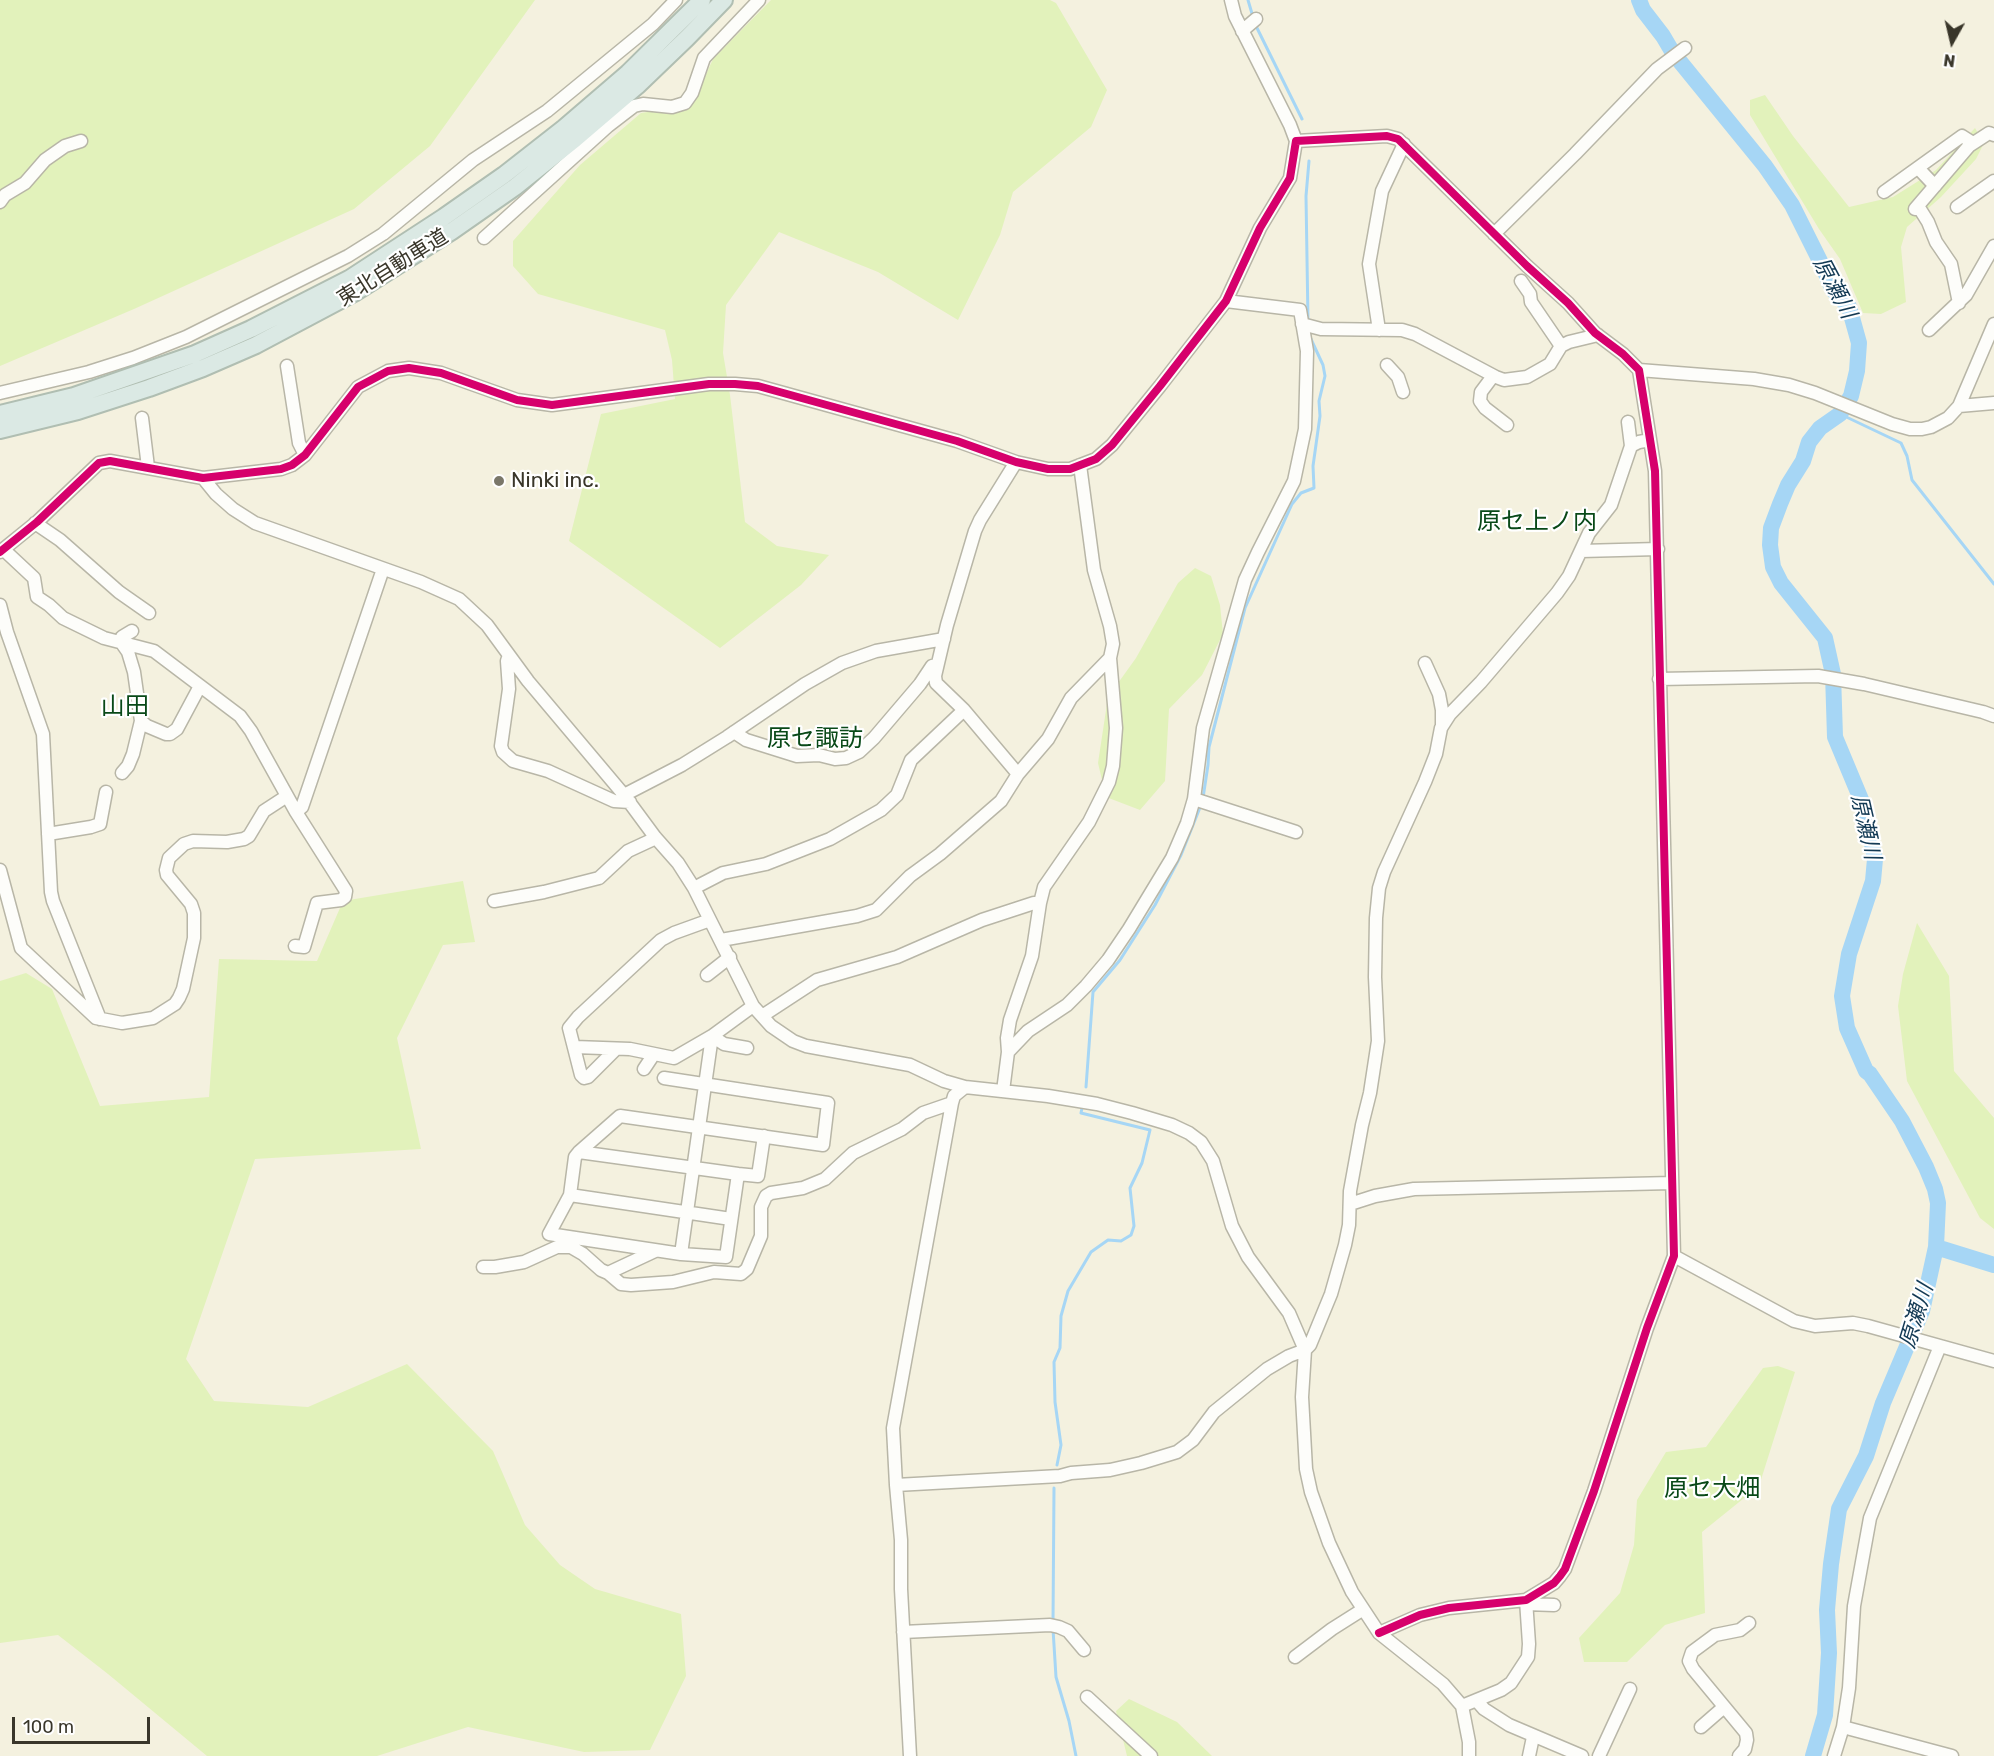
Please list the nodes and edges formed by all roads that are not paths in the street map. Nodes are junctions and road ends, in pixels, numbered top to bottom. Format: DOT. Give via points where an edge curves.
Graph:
graph roads {
  1 [pos="676,0"];
  2 [pos="702,0"];
  3 [pos="724,0"];
  4 [pos="759,0"];
  5 [pos="1232,0"];
  6 [pos="1685,48"];
  7 [pos="1994,135"];
  8 [pos="81,141"];
  9 [pos="1296,141"];
  10 [pos="1973,143"];
  11 [pos="1404,144"];
  12 [pos="1918,168"];
  13 [pos="1994,180"];
  14 [pos="1935,186"];
  15 [pos="1884,192"];
  16 [pos="0,202"];
  17 [pos="1956,207"];
  18 [pos="1494,234"];
  19 [pos="484,238"];
  20 [pos="1994,246"];
  21 [pos="1521,280"];
  22 [pos="1544,282"];
  23 [pos="1530,294"];
  24 [pos="1226,301"];
  25 [pos="1959,303"];
  26 [pos="1302,324"];
  27 [pos="1994,324"];
  28 [pos="1378,330"];
  29 [pos="1929,330"];
  30 [pos="1598,335"];
  31 [pos="1562,346"];
  32 [pos="1387,365"];
  33 [pos="287,366"];
  34 [pos="1639,370"];
  35 [pos="1493,376"];
  36 [pos="1403,392"];
  37 [pos="0,393"];
  38 [pos="1994,403"];
  39 [pos="1959,406"];
  40 [pos="0,414"];
  41 [pos="142,418"];
  42 [pos="1628,422"];
  43 [pos="1507,425"];
  44 [pos="0,430"];
  45 [pos="1650,440"];
  46 [pos="1631,446"];
  47 [pos="304,455"];
  48 [pos="1016,462"];
  49 [pos="1080,465"];
  50 [pos="148,467"];
  51 [pos="203,478"];
  52 [pos="35,523"];
  53 [pos="1658,549"];
  54 [pos="2,551"];
  55 [pos="1581,551"];
  56 [pos="383,569"];
  57 [pos="0,605"];
  58 [pos="149,613"];
  59 [pos="132,631"];
  60 [pos="944,639"];
  61 [pos="121,642"];
  62 [pos="509,655"];
  63 [pos="1110,658"];
  64 [pos="1425,663"];
  65 [pos="937,665"];
  66 [pos="134,672"];
  67 [pos="1659,679"];
  68 [pos="200,686"];
  69 [pos="146,687"];
  70 [pos="964,710"];
  71 [pos="1994,716"];
  72 [pos="141,721"];
  73 [pos="1442,727"];
  74 [pos="734,732"];
  75 [pos="122,773"];
  76 [pos="1018,774"];
  77 [pos="106,792"];
  78 [pos="287,796"];
  79 [pos="627,799"];
  80 [pos="1200,800"];
  81 [pos="296,812"];
  82 [pos="1296,832"];
  83 [pos="48,834"];
  84 [pos="656,838"];
  85 [pos="0,870"];
  86 [pos="694,888"];
  87 [pos="494,901"];
  88 [pos="1040,903"];
  89 [pos="710,920"];
  90 [pos="721,940"];
  91 [pos="295,946"];
  92 [pos="730,957"];
  93 [pos="707,975"];
  94 [pos="753,1006"];
  95 [pos="762,1016"];
  96 [pos="100,1019"];
  97 [pos="712,1036"];
  98 [pos="574,1047"];
  99 [pos="747,1048"];
  100 [pos="616,1050"];
  101 [pos="1008,1052"];
  102 [pos="654,1054"];
  103 [pos="644,1069"];
  104 [pos="664,1078"];
  105 [pos="705,1084"];
  106 [pos="965,1087"];
  107 [pos="1003,1090"];
  108 [pos="952,1103"];
  109 [pos="699,1126"];
  110 [pos="764,1136"];
  111 [pos="579,1152"];
  112 [pos="692,1168"];
  113 [pos="738,1174"];
  114 [pos="1672,1183"];
  115 [pos="570,1195"];
  116 [pos="1350,1204"];
  117 [pos="686,1212"];
  118 [pos="731,1218"];
  119 [pos="656,1250"];
  120 [pos="681,1254"];
  121 [pos="1674,1256"];
  122 [pos="483,1267"];
  123 [pos="608,1273"];
  124 [pos="1938,1346"];
  125 [pos="1305,1350"];
  126 [pos="1994,1361"];
  127 [pos="896,1485"];
  128 [pos="1526,1602"];
  129 [pos="1554,1605"];
  130 [pos="1362,1610"];
  131 [pos="1749,1623"];
  132 [pos="903,1632"];
  133 [pos="1379,1633"];
  134 [pos="1084,1650"];
  135 [pos="1294,1657"];
  136 [pos="1630,1689"];
  137 [pos="1087,1697"];
  138 [pos="1477,1701"];
  139 [pos="1462,1706"];
  140 [pos="1724,1707"];
  141 [pos="1701,1727"];
  142 [pos="1843,1727"];
  143 [pos="1533,1737"];
  144 [pos="910,1756"];
  145 [pos="1151,1756"];
  146 [pos="1469,1756"];
  147 [pos="1528,1756"];
  148 [pos="1582,1756"];
  149 [pos="1599,1756"];
  150 [pos="1739,1756"];
  151 [pos="1834,1756"];
  152 [pos="1952,1756"];
  1 -- 37 [label="street" via="653,24 547,111 473,160 383,234 348,256 186,337 133,358"];
  2 -- 40 [label="highway, 東北自動車道" via="564,128 504,175 349,279 195,354 74,396"];
  3 -- 44 [label="highway, 東北自動車道" via="637,86 575,140 452,231 354,293 266,340 202,368 78,411"];
  4 -- 19 [label="street" via="704,58 685,103 666,108 634,106"];
  5 -- 9 [label="street" via="1233,12 1248,25"];
  6 -- 18 [label="street" via="1659,68"];
  7 -- 10 [label="street" via="1989,133"];
  8 -- 16 [label="street" via="65,146 45,160 25,183"];
  9 -- 11 [label="street" via="1387,136"];
  9 -- 24 [label="street" via="1290,178 1260,228"];
  10 -- 12 [label="street" via="1962,136"];
  10 -- 14 [label="street"];
  11 -- 18 [label="street"];
  11 -- 28 [label="street" via="1382,191 1369,264"];
  12 -- 14 [label="street"];
  12 -- 15 [label="street"];
  13 -- 17 [label="street"];
  14 -- 25 [label="street" via="1917,208 1951,264"];
  18 -- 22 [label="street"];
  20 -- 25 [label="street"];
  21 -- 23 [label="street"];
  22 -- 23 [label="street"];
  22 -- 30 [label="street"];
  23 -- 31 [label="street" via="1531,302"];
  24 -- 26 [label="street" via="1300,310"];
  24 -- 49 [label="street" via="1112,445 1096,459"];
  25 -- 29 [label="street"];
  26 -- 28 [label="street" via="1321,329"];
  26 -- 80 [label="street" via="1307,351 1305,429 1299,461 1294,481 1245,580 1203,728"];
  27 -- 39 [label="street"];
  28 -- 35 [label="street" via="1415,334"];
  30 -- 31 [label="street"];
  30 -- 34 [label="street"];
  31 -- 35 [label="street" via="1550,364 1527,377 1504,380"];
  32 -- 36 [label="street" via="1398,377"];
  33 -- 47 [label="street"];
  34 -- 39 [label="street" via="1789,385 1911,429 1931,427"];
  34 -- 45 [label="street"];
  35 -- 43 [label="street" via="1480,400"];
  38 -- 39 [label="street"];
  41 -- 50 [label="street"];
  42 -- 46 [label="street"];
  45 -- 46 [label="street"];
  45 -- 53 [label="street" via="1656,471"];
  46 -- 55 [label="street" via="1611,505 1589,533"];
  47 -- 48 [label="street" via="358,387 388,371 409,368 441,373 518,400 552,405 709,384 758,386 957,441"];
  47 -- 51 [label="street" via="281,469"];
  48 -- 49 [label="street" via="1048,469"];
  48 -- 60 [label="street" via="980,520"];
  49 -- 63 [label="street" via="1094,570 1113,644"];
  50 -- 51 [label="street"];
  50 -- 52 [label="street" via="99,463"];
  51 -- 56 [label="street" via="233,509 255,523"];
  52 -- 54 [label="street"];
  52 -- 58 [label="street"];
  53 -- 55 [label="street"];
  53 -- 67 [label="street"];
  54 -- 61 [label="street" via="34,578 37,597 63,618"];
  55 -- 73 [label="street" via="1557,593"];
  56 -- 62 [label="street" via="459,599"];
  56 -- 81 [label="street" via="302,807"];
  57 -- 83 [label="street" via="43,734"];
  59 -- 61 [label="street"];
  60 -- 65 [label="street"];
  60 -- 74 [label="street" via="876,651 842,663"];
  61 -- 66 [label="street"];
  61 -- 68 [label="street" via="154,651"];
  62 -- 79 [label="street"];
  62 -- 79 [label="street" via="503,752 513,761 548,771 614,801"];
  63 -- 76 [label="street" via="1071,698 1048,739"];
  63 -- 88 [label="street" via="1116,728 1109,782 1089,822 1044,887"];
  64 -- 73 [label="street" via="1439,694"];
  65 -- 70 [label="street" via="936,683"];
  65 -- 74 [label="street" via="932,666 874,738 860,752 846,758 797,756 746,740"];
  66 -- 69 [label="street"];
  66 -- 72 [label="street"];
  67 -- 71 [label="street" via="1818,676"];
  67 -- 114 [label="street"];
  68 -- 72 [label="street" via="177,729 170,734 160,733"];
  68 -- 78 [label="street" via="240,716"];
  70 -- 76 [label="street"];
  70 -- 86 [label="street" via="911,760 897,795 881,810 820,843 766,864 723,873"];
  72 -- 75 [label="street" via="133,754"];
  73 -- 116 [label="street" via="1436,754 1379,888 1375,973 1378,1041"];
  74 -- 79 [label="street"];
  76 -- 90 [label="street" via="995,807 910,876 876,910"];
  77 -- 83 [label="street" via="100,824"];
  78 -- 81 [label="street"];
  78 -- 96 [label="street" via="264,811 244,839 192,841 169,858 167,874 194,913 194,938 183,989 175,1005 153,1018 122,1023"];
  79 -- 84 [label="street"];
  80 -- 82 [label="street"];
  80 -- 101 [label="street" via="1152,893 1108,960 1066,1005 1029,1031"];
  81 -- 91 [label="street" via="346,891 341,900 317,903 304,946"];
  83 -- 96 [label="street" via="53,901"];
  84 -- 86 [label="street"];
  84 -- 87 [label="street" via="628,851 599,878"];
  85 -- 96 [label="street" via="21,948"];
  86 -- 89 [label="street"];
  88 -- 95 [label="street" via="982,921 897,957 817,980"];
  88 -- 101 [label="street" via="1032,956 1010,1020"];
  89 -- 90 [label="street"];
  89 -- 98 [label="street" via="662,940 586,1010 569,1028"];
  90 -- 92 [label="street"];
  92 -- 93 [label="street"];
  92 -- 94 [label="street"];
  94 -- 95 [label="street"];
  94 -- 97 [label="street"];
  95 -- 106 [label="street" via="781,1033 806,1046 910,1065"];
  97 -- 99 [label="street" via="724,1044"];
  97 -- 102 [label="street" via="674,1058"];
  97 -- 105 [label="street"];
  98 -- 100 [label="street"];
  98 -- 100 [label="street" via="584,1078"];
  100 -- 102 [label="street"];
  101 -- 107 [label="street"];
  102 -- 103 [label="street"];
  104 -- 105 [label="street"];
  105 -- 109 [label="street"];
  105 -- 110 [label="street" via="828,1103 823,1144"];
  106 -- 107 [label="street"];
  106 -- 108 [label="street"];
  107 -- 125 [label="street" via="1097,1104 1172,1125 1201,1142 1213,1161 1232,1226 1248,1257 1289,1313"];
  108 -- 123 [label="street" via="923,1113 902,1129 853,1153 825,1179 766,1196 761,1207 760,1236 747,1269 741,1274 714,1272 673,1282 621,1284"];
  108 -- 127 [label="street" via="893,1428"];
  109 -- 110 [label="street"];
  109 -- 111 [label="street" via="620,1116"];
  109 -- 112 [label="street"];
  110 -- 113 [label="street" via="758,1176"];
  111 -- 112 [label="street"];
  111 -- 115 [label="street"];
  112 -- 113 [label="street"];
  112 -- 117 [label="street"];
  113 -- 118 [label="street"];
  114 -- 116 [label="street" via="1414,1189"];
  114 -- 121 [label="street"];
  115 -- 117 [label="street"];
  115 -- 119 [label="street" via="549,1234"];
  116 -- 125 [label="street" via="1345,1245 1331,1294"];
  117 -- 118 [label="street"];
  117 -- 120 [label="street"];
  118 -- 120 [label="street" via="726,1257"];
  119 -- 120 [label="street"];
  119 -- 123 [label="street"];
  121 -- 124 [label="street" via="1794,1321 1815,1326 1853,1323"];
  121 -- 128 [label="street" via="1565,1569 1554,1583"];
  122 -- 123 [label="street" via="524,1262 557,1246 571,1247"];
  124 -- 126 [label="street"];
  124 -- 142 [label="street" via="1870,1518 1854,1606"];
  125 -- 127 [label="street" via="1260,1374 1214,1412 1193,1440 1177,1452 1110,1470 1060,1476"];
  125 -- 130 [label="street" via="1302,1397 1311,1492 1329,1542"];
  127 -- 132 [label="street"];
  128 -- 129 [label="street"];
  128 -- 133 [label="street" via="1449,1608 1420,1615"];
  128 -- 138 [label="street" via="1528,1657 1511,1683"];
  130 -- 133 [label="street"];
  130 -- 135 [label="street"];
  131 -- 140 [label="street" via="1740,1630 1715,1635 1690,1657 1689,1665"];
  132 -- 134 [label="street" via="1054,1626 1068,1631"];
  132 -- 144 [label="street"];
  133 -- 139 [label="street" via="1443,1684"];
  136 -- 149 [label="street"];
  137 -- 145 [label="street"];
  138 -- 139 [label="street"];
  138 -- 143 [label="street"];
  139 -- 146 [label="street"];
  140 -- 141 [label="street"];
  140 -- 150 [label="street" via="1746,1732 1745,1749"];
  142 -- 151 [label="street"];
  142 -- 152 [label="street"];
  143 -- 147 [label="street"];
  143 -- 148 [label="street"];
}
